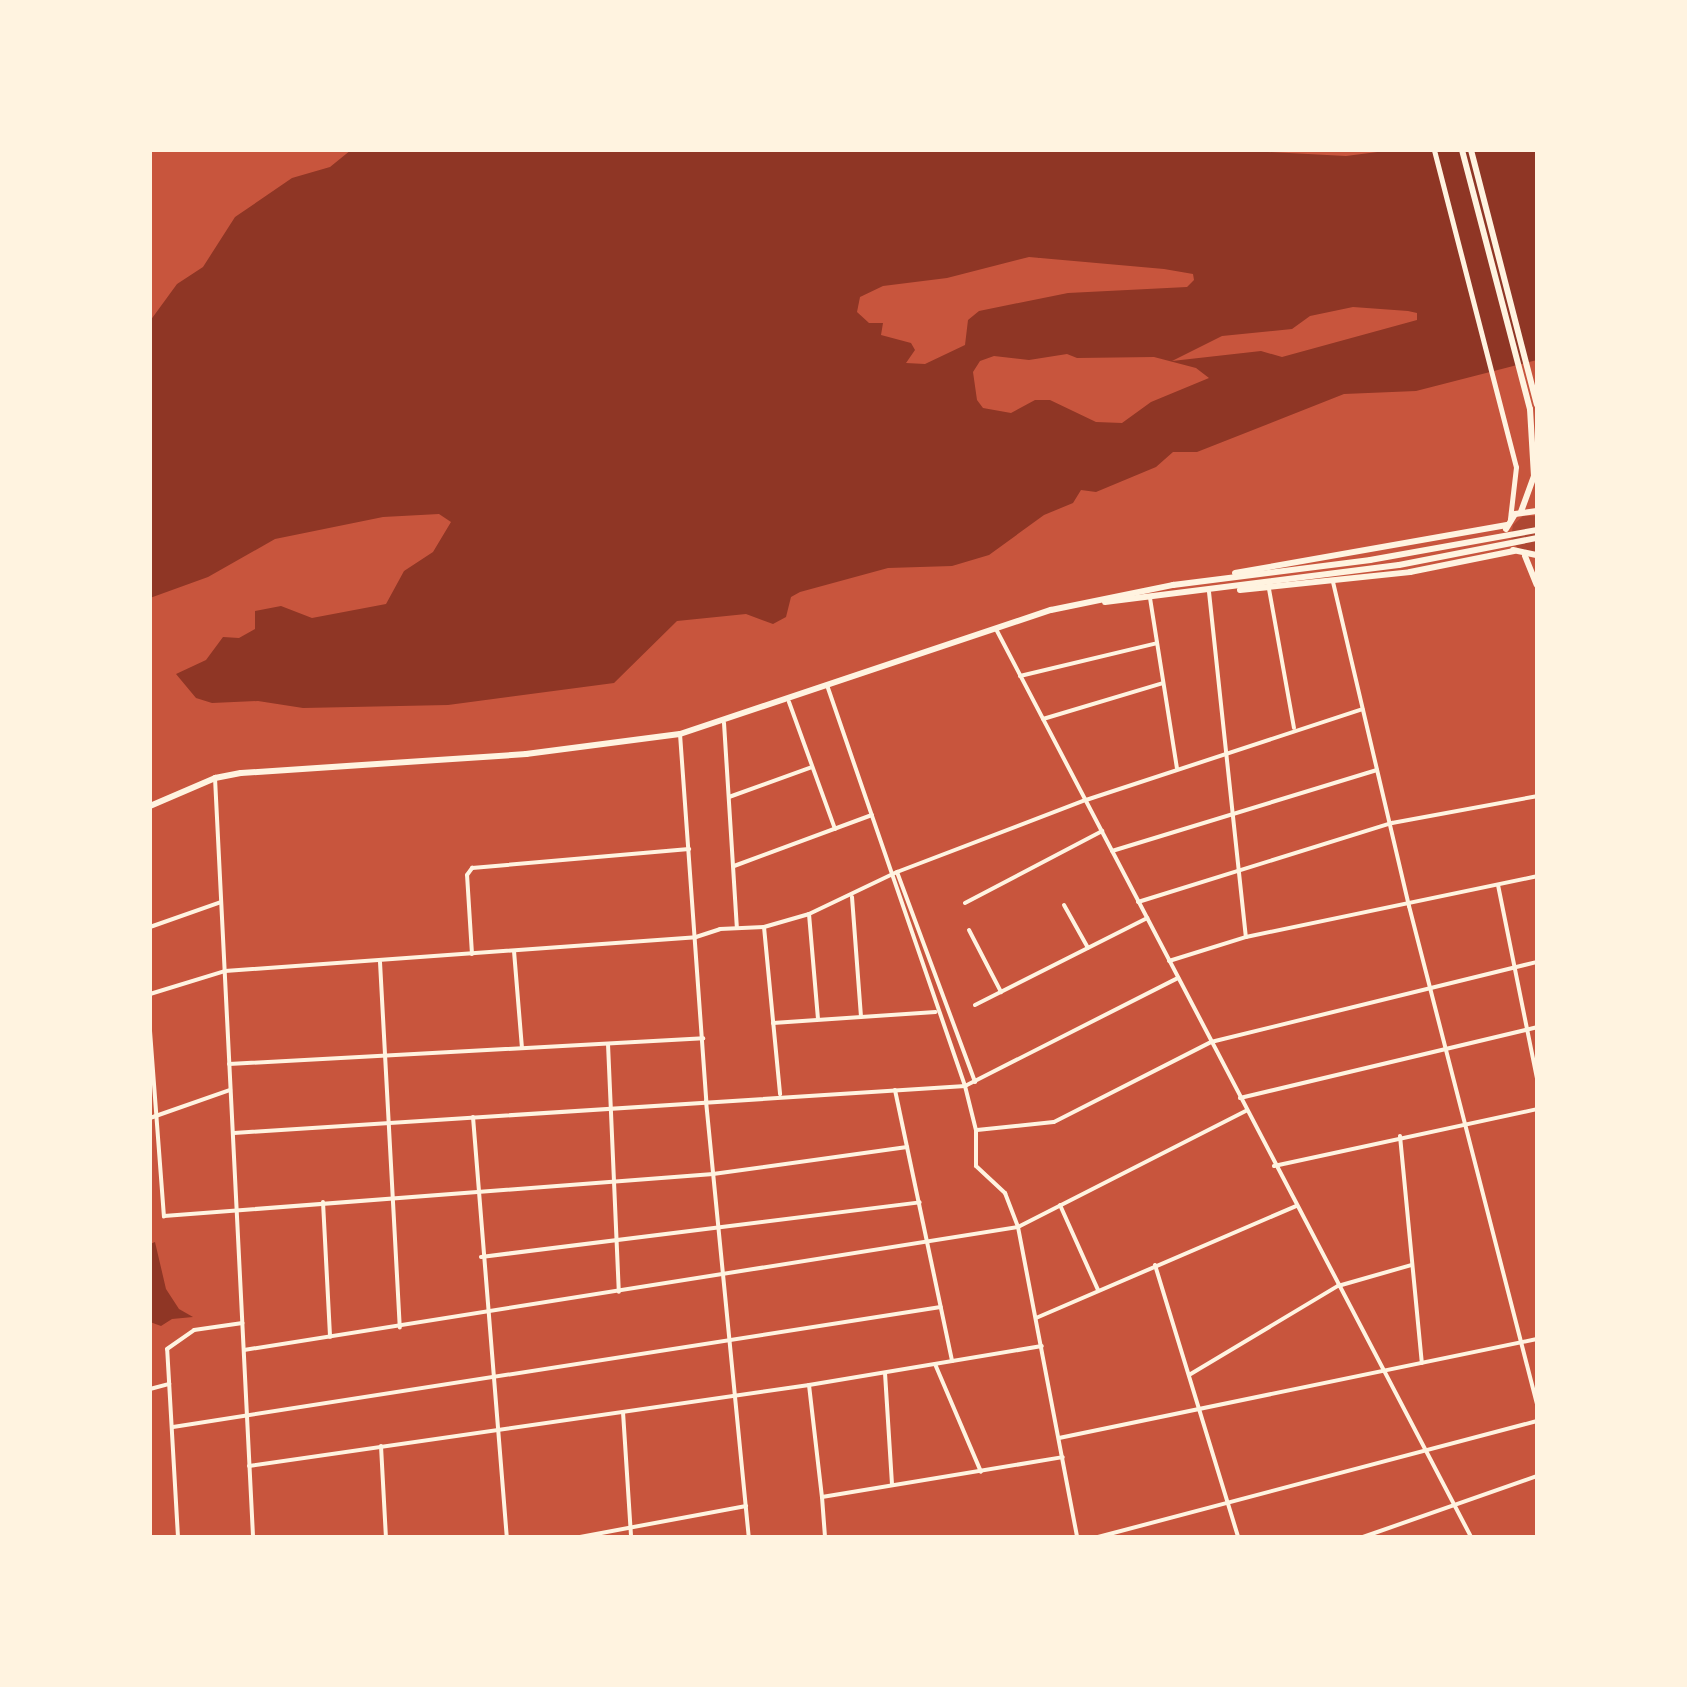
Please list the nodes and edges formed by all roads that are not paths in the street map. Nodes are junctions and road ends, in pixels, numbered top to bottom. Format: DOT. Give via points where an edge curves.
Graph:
graph roads {
  1 [pos="1434,150"];
  2 [pos="1462,150"];
  3 [pos="1471,150"];
  4 [pos="1537,405"];
  5 [pos="1521,511"];
  6 [pos="1537,511"];
  7 [pos="1509,522"];
  8 [pos="1537,530"];
  9 [pos="1537,538"];
  10 [pos="1514,551"];
  11 [pos="1537,555"];
  12 [pos="1525,556"];
  13 [pos="1309,572"];
  14 [pos="1219,579"];
  15 [pos="1333,582"];
  16 [pos="1537,585"];
  17 [pos="1269,589"];
  18 [pos="1221,590"];
  19 [pos="1209,592"];
  20 [pos="1150,598"];
  21 [pos="1094,602"];
  22 [pos="995,627"];
  23 [pos="1157,643"];
  24 [pos="1020,676"];
  25 [pos="1163,683"];
  26 [pos="828,688"];
  27 [pos="789,702"];
  28 [pos="1362,709"];
  29 [pos="1043,719"];
  30 [pos="724,723"];
  31 [pos="1294,728"];
  32 [pos="680,734"];
  33 [pos="1229,751"];
  34 [pos="812,767"];
  35 [pos="1177,768"];
  36 [pos="1377,770"];
  37 [pos="215,778"];
  38 [pos="1537,796"];
  39 [pos="729,797"];
  40 [pos="1086,800"];
  41 [pos="150,806"];
  42 [pos="872,815"];
  43 [pos="1234,816"];
  44 [pos="1392,823"];
  45 [pos="835,829"];
  46 [pos="1102,831"];
  47 [pos="689,849"];
  48 [pos="1112,851"];
  49 [pos="734,866"];
  50 [pos="1240,870"];
  51 [pos="897,872"];
  52 [pos="889,875"];
  53 [pos="1537,876"];
  54 [pos="1498,885"];
  55 [pos="852,897"];
  56 [pos="221,902"];
  57 [pos="1138,902"];
  58 [pos="965,903"];
  59 [pos="1064,905"];
  60 [pos="1409,906"];
  61 [pos="809,914"];
  62 [pos="1147,918"];
  63 [pos="150,927"];
  64 [pos="764,927"];
  65 [pos="737,928"];
  66 [pos="969,930"];
  67 [pos="696,937"];
  68 [pos="1246,937"];
  69 [pos="924,947"];
  70 [pos="1088,948"];
  71 [pos="915,950"];
  72 [pos="514,951"];
  73 [pos="472,954"];
  74 [pos="1169,961"];
  75 [pos="380,962"];
  76 [pos="1537,962"];
  77 [pos="1515,967"];
  78 [pos="225,971"];
  79 [pos="1178,978"];
  80 [pos="1431,987"];
  81 [pos="1001,992"];
  82 [pos="150,994"];
  83 [pos="975,1005"];
  84 [pos="936,1012"];
  85 [pos="861,1017"];
  86 [pos="818,1020"];
  87 [pos="773,1023"];
  88 [pos="1537,1027"];
  89 [pos="1528,1030"];
  90 [pos="150,1031"];
  91 [pos="703,1038"];
  92 [pos="1211,1042"];
  93 [pos="608,1044"];
  94 [pos="1447,1047"];
  95 [pos="522,1048"];
  96 [pos="387,1055"];
  97 [pos="229,1064"];
  98 [pos="1537,1079"];
  99 [pos="975,1082"];
  100 [pos="965,1086"];
  101 [pos="230,1090"];
  102 [pos="895,1090"];
  103 [pos="780,1094"];
  104 [pos="1239,1098"];
  105 [pos="706,1101"];
  106 [pos="611,1107"];
  107 [pos="1537,1109"];
  108 [pos="1246,1111"];
  109 [pos="156,1115"];
  110 [pos="473,1117"];
  111 [pos="150,1118"];
  112 [pos="1468,1122"];
  113 [pos="389,1123"];
  114 [pos="976,1130"];
  115 [pos="234,1133"];
  116 [pos="1400,1136"];
  117 [pos="907,1147"];
  118 [pos="1274,1166"];
  119 [pos="713,1174"];
  120 [pos="614,1181"];
  121 [pos="479,1192"];
  122 [pos="394,1196"];
  123 [pos="323,1202"];
  124 [pos="920,1202"];
  125 [pos="1060,1205"];
  126 [pos="1296,1206"];
  127 [pos="238,1208"];
  128 [pos="718,1227"];
  129 [pos="1018,1227"];
  130 [pos="615,1238"];
  131 [pos="929,1243"];
  132 [pos="481,1257"];
  133 [pos="1155,1265"];
  134 [pos="1411,1265"];
  135 [pos="723,1277"];
  136 [pos="1338,1286"];
  137 [pos="1098,1290"];
  138 [pos="619,1292"];
  139 [pos="941,1307"];
  140 [pos="487,1314"];
  141 [pos="1036,1318"];
  142 [pos="243,1323"];
  143 [pos="400,1327"];
  144 [pos="330,1337"];
  145 [pos="729,1339"];
  146 [pos="1537,1339"];
  147 [pos="1521,1342"];
  148 [pos="1042,1346"];
  149 [pos="244,1350"];
  150 [pos="952,1361"];
  151 [pos="1422,1363"];
  152 [pos="935,1364"];
  153 [pos="885,1373"];
  154 [pos="1384,1373"];
  155 [pos="1189,1375"];
  156 [pos="494,1377"];
  157 [pos="169,1384"];
  158 [pos="809,1385"];
  159 [pos="150,1389"];
  160 [pos="735,1396"];
  161 [pos="1537,1404"];
  162 [pos="1199,1409"];
  163 [pos="623,1412"];
  164 [pos="247,1416"];
  165 [pos="1537,1421"];
  166 [pos="173,1427"];
  167 [pos="498,1428"];
  168 [pos="1059,1438"];
  169 [pos="381,1446"];
  170 [pos="1424,1450"];
  171 [pos="1063,1457"];
  172 [pos="249,1466"];
  173 [pos="981,1472"];
  174 [pos="1537,1476"];
  175 [pos="892,1485"];
  176 [pos="822,1497"];
  177 [pos="1227,1502"];
  178 [pos="1455,1505"];
  179 [pos="746,1506"];
  180 [pos="630,1526"];
  181 [pos="178,1537"];
  182 [pos="253,1537"];
  183 [pos="386,1537"];
  184 [pos="507,1537"];
  185 [pos="580,1537"];
  186 [pos="631,1537"];
  187 [pos="749,1537"];
  188 [pos="825,1537"];
  189 [pos="1077,1537"];
  190 [pos="1098,1537"];
  191 [pos="1238,1537"];
  192 [pos="1363,1537"];
  193 [pos="1471,1537"];
  1 -- 7 [label="main road" via="1517,475"];
  2 -- 5 [label="main road" via="1524,384 1535,460 1533,486"];
  3 -- 4 [label="main road"];
  5 -- 6 [label="main road"];
  5 -- 7 [label="main road"];
  7 -- 10 [label="main road" via="1507,539"];
  7 -- 14 [label="main road"];
  8 -- 13 [label="main road"];
  9 -- 13 [label="main road"];
  10 -- 12 [label="main road"];
  10 -- 15 [label="main road"];
  11 -- 12 [label="main road"];
  12 -- 16 [label="main road"];
  13 -- 14 [label="main road"];
  13 -- 18 [label="main road"];
  14 -- 21 [label="main road"];
  15 -- 17 [label="main road"];
  15 -- 28 [label="street"];
  17 -- 18 [label="main road"];
  17 -- 31 [label="street"];
  18 -- 19 [label="main road"];
  19 -- 20 [label="main road"];
  19 -- 33 [label="street"];
  20 -- 21 [label="main road"];
  20 -- 23 [label="street"];
  21 -- 22 [label="main road"];
  22 -- 24 [label="street"];
  22 -- 26 [label="main road"];
  23 -- 24 [label="street"];
  23 -- 25 [label="street"];
  24 -- 29 [label="street"];
  25 -- 29 [label="street"];
  25 -- 35 [label="street"];
  26 -- 27 [label="main road"];
  26 -- 42 [label="street"];
  27 -- 30 [label="main road"];
  27 -- 34 [label="street"];
  28 -- 31 [label="street"];
  28 -- 36 [label="street"];
  29 -- 40 [label="street"];
  30 -- 32 [label="main road"];
  30 -- 39 [label="street"];
  31 -- 33 [label="street"];
  32 -- 37 [label="main road" via="615,746 285,767"];
  32 -- 47 [label="street"];
  33 -- 35 [label="street"];
  33 -- 43 [label="street"];
  34 -- 39 [label="street"];
  34 -- 45 [label="street"];
  35 -- 40 [label="street"];
  36 -- 43 [label="street"];
  36 -- 44 [label="street"];
  37 -- 41 [label="main road"];
  37 -- 56 [label="street"];
  38 -- 44 [label="street"];
  39 -- 49 [label="street"];
  40 -- 46 [label="street"];
  40 -- 51 [label="street"];
  42 -- 45 [label="street"];
  42 -- 52 [label="street"];
  43 -- 48 [label="street"];
  43 -- 50 [label="street"];
  44 -- 50 [label="street"];
  44 -- 60 [label="street"];
  45 -- 49 [label="street"];
  46 -- 48 [label="street"];
  46 -- 58 [label="street"];
  47 -- 67 [label="street"];
  47 -- 73 [label="street" via="472,868 467,875"];
  48 -- 57 [label="street"];
  49 -- 65 [label="street"];
  50 -- 57 [label="street"];
  50 -- 68 [label="street"];
  51 -- 52 [label="street"];
  51 -- 69 [label="street"];
  52 -- 55 [label="street"];
  52 -- 71 [label="street"];
  53 -- 54 [label="street"];
  54 -- 60 [label="street"];
  54 -- 77 [label="street"];
  55 -- 61 [label="street"];
  55 -- 85 [label="street"];
  56 -- 63 [label="street"];
  56 -- 78 [label="street"];
  57 -- 62 [label="street"];
  59 -- 70 [label="street"];
  60 -- 68 [label="street"];
  60 -- 80 [label="street"];
  61 -- 64 [label="street"];
  61 -- 86 [label="street"];
  62 -- 70 [label="street"];
  62 -- 74 [label="street"];
  64 -- 65 [label="street"];
  64 -- 87 [label="street"];
  65 -- 67 [label="street"];
  66 -- 81 [label="street"];
  67 -- 72 [label="street"];
  67 -- 91 [label="street"];
  68 -- 74 [label="street"];
  69 -- 71 [label="street"];
  69 -- 99 [label="street"];
  70 -- 81 [label="street"];
  71 -- 84 [label="street"];
  72 -- 73 [label="street"];
  72 -- 95 [label="street"];
  73 -- 75 [label="street"];
  74 -- 79 [label="street"];
  75 -- 78 [label="street"];
  75 -- 96 [label="street"];
  76 -- 77 [label="street"];
  77 -- 80 [label="street"];
  77 -- 89 [label="street"];
  78 -- 82 [label="street"];
  78 -- 97 [label="street"];
  79 -- 92 [label="street"];
  79 -- 99 [label="street"];
  80 -- 92 [label="street"];
  80 -- 94 [label="street"];
  81 -- 83 [label="street"];
  84 -- 85 [label="street"];
  84 -- 100 [label="street"];
  85 -- 86 [label="street"];
  86 -- 87 [label="street"];
  87 -- 103 [label="street"];
  88 -- 89 [label="street"];
  89 -- 94 [label="street"];
  89 -- 98 [label="street"];
  90 -- 109 [label="street"];
  91 -- 93 [label="street"];
  91 -- 105 [label="street"];
  92 -- 104 [label="street"];
  92 -- 114 [label="street" via="1054,1122"];
  93 -- 95 [label="street"];
  93 -- 106 [label="street"];
  94 -- 104 [label="street"];
  94 -- 112 [label="street"];
  95 -- 96 [label="street"];
  96 -- 97 [label="street"];
  96 -- 113 [label="street"];
  97 -- 101 [label="street"];
  99 -- 100 [label="street"];
  100 -- 102 [label="street"];
  100 -- 114 [label="street"];
  101 -- 109 [label="street"];
  101 -- 115 [label="street"];
  102 -- 103 [label="street"];
  102 -- 117 [label="street"];
  103 -- 105 [label="street"];
  104 -- 108 [label="street"];
  105 -- 106 [label="street"];
  105 -- 119 [label="street"];
  106 -- 110 [label="street"];
  106 -- 120 [label="street"];
  107 -- 112 [label="street"];
  108 -- 118 [label="street"];
  108 -- 125 [label="street"];
  109 -- 111 [label="street"];
  109 -- 127 [label="street" via="160,1212 168,1216"];
  110 -- 113 [label="street"];
  110 -- 121 [label="street"];
  112 -- 116 [label="street"];
  112 -- 147 [label="street"];
  113 -- 115 [label="street"];
  113 -- 122 [label="street"];
  114 -- 129 [label="street" via="979,1173 1005,1193"];
  115 -- 127 [label="street"];
  116 -- 118 [label="street"];
  116 -- 134 [label="street"];
  117 -- 119 [label="street"];
  117 -- 124 [label="street"];
  118 -- 126 [label="street"];
  119 -- 120 [label="street"];
  119 -- 128 [label="street"];
  120 -- 121 [label="street"];
  120 -- 130 [label="street"];
  121 -- 122 [label="street"];
  121 -- 132 [label="street"];
  122 -- 123 [label="street"];
  122 -- 143 [label="street"];
  123 -- 127 [label="street"];
  123 -- 144 [label="street"];
  124 -- 128 [label="street"];
  124 -- 131 [label="street"];
  125 -- 129 [label="street"];
  125 -- 137 [label="street"];
  126 -- 133 [label="street"];
  126 -- 136 [label="street"];
  127 -- 142 [label="street"];
  128 -- 130 [label="street"];
  128 -- 135 [label="street"];
  129 -- 131 [label="street"];
  129 -- 141 [label="street"];
  130 -- 132 [label="street"];
  130 -- 138 [label="street"];
  131 -- 135 [label="street"];
  131 -- 139 [label="street"];
  132 -- 140 [label="street"];
  133 -- 137 [label="street"];
  133 -- 155 [label="street"];
  134 -- 136 [label="street"];
  134 -- 151 [label="street"];
  135 -- 138 [label="street"];
  135 -- 145 [label="street"];
  136 -- 154 [label="street"];
  136 -- 155 [label="street"];
  137 -- 141 [label="street"];
  138 -- 140 [label="street"];
  139 -- 145 [label="street"];
  139 -- 150 [label="street"];
  140 -- 143 [label="street"];
  140 -- 156 [label="street"];
  141 -- 148 [label="street"];
  142 -- 149 [label="street"];
  142 -- 157 [label="street" via="207,1327 177,1339 166,1356"];
  143 -- 144 [label="street"];
  144 -- 149 [label="street"];
  145 -- 156 [label="street"];
  145 -- 160 [label="street"];
  146 -- 147 [label="street"];
  147 -- 151 [label="street"];
  147 -- 161 [label="street"];
  148 -- 150 [label="street"];
  148 -- 168 [label="street"];
  149 -- 164 [label="street"];
  150 -- 152 [label="street"];
  151 -- 154 [label="street"];
  152 -- 153 [label="street"];
  152 -- 173 [label="street"];
  153 -- 158 [label="street"];
  153 -- 175 [label="street"];
  154 -- 162 [label="street"];
  154 -- 170 [label="street"];
  155 -- 162 [label="street"];
  156 -- 164 [label="street"];
  156 -- 167 [label="street"];
  157 -- 159 [label="street"];
  157 -- 166 [label="street"];
  158 -- 160 [label="street"];
  158 -- 176 [label="street"];
  160 -- 163 [label="street"];
  160 -- 179 [label="street"];
  162 -- 168 [label="street"];
  162 -- 177 [label="street"];
  163 -- 167 [label="street"];
  163 -- 180 [label="street"];
  164 -- 166 [label="street"];
  164 -- 172 [label="street"];
  165 -- 170 [label="street"];
  166 -- 181 [label="street"];
  167 -- 169 [label="street"];
  167 -- 184 [label="street"];
  168 -- 171 [label="street"];
  169 -- 172 [label="street"];
  169 -- 183 [label="street"];
  170 -- 177 [label="street"];
  170 -- 178 [label="street"];
  171 -- 173 [label="street"];
  171 -- 189 [label="street"];
  172 -- 182 [label="street"];
  173 -- 175 [label="street"];
  174 -- 178 [label="street"];
  175 -- 176 [label="street"];
  176 -- 188 [label="street"];
  177 -- 190 [label="street"];
  177 -- 191 [label="street"];
  178 -- 192 [label="street"];
  178 -- 193 [label="street"];
  179 -- 180 [label="street"];
  179 -- 187 [label="street"];
  180 -- 185 [label="street"];
  180 -- 186 [label="street"];
}
